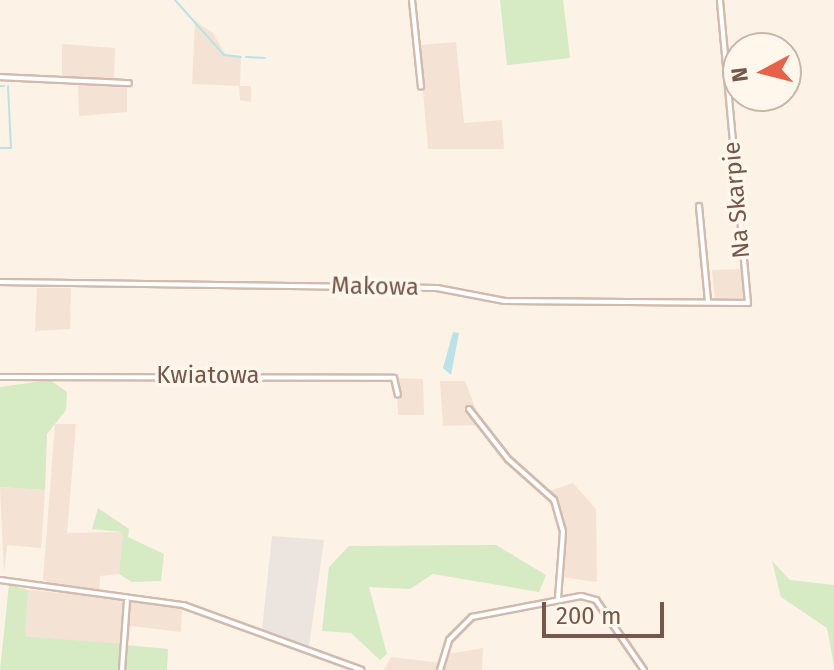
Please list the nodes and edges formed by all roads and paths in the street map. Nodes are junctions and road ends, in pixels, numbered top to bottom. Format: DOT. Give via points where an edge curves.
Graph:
graph roads {
  1 [pos="412,0"];
  2 [pos="720,0"];
  3 [pos="0,77"];
  4 [pos="129,83"];
  5 [pos="421,87"];
  6 [pos="699,206"];
  7 [pos="0,282"];
  8 [pos="708,302"];
  9 [pos="748,303"];
  10 [pos="1,378"];
  11 [pos="398,395"];
  12 [pos="469,409"];
  13 [pos="0,580"];
  14 [pos="558,598"];
  15 [pos="127,600"];
  16 [pos="122,670"];
  17 [pos="362,670"];
  18 [pos="440,670"];
  19 [pos="644,670"];
  1 -- 5 [label="street"];
  2 -- 9 [label="street, Na Skarpie"];
  3 -- 4 [label="street"];
  6 -- 8 [label="street"];
  7 -- 8 [label="street, Makowa" via="437,288 505,301"];
  8 -- 9 [label="street, Makowa"];
  10 -- 11 [label="street, Kwiatowa" via="394,378"];
  12 -- 14 [label="street" via="508,459 554,500 563,532"];
  13 -- 15 [label="street"];
  14 -- 18 [label="street" via="472,617 449,640"];
  14 -- 19 [label="street" via="596,600"];
  15 -- 16 [label="street"];
  15 -- 17 [label="street" via="183,605"];
}
